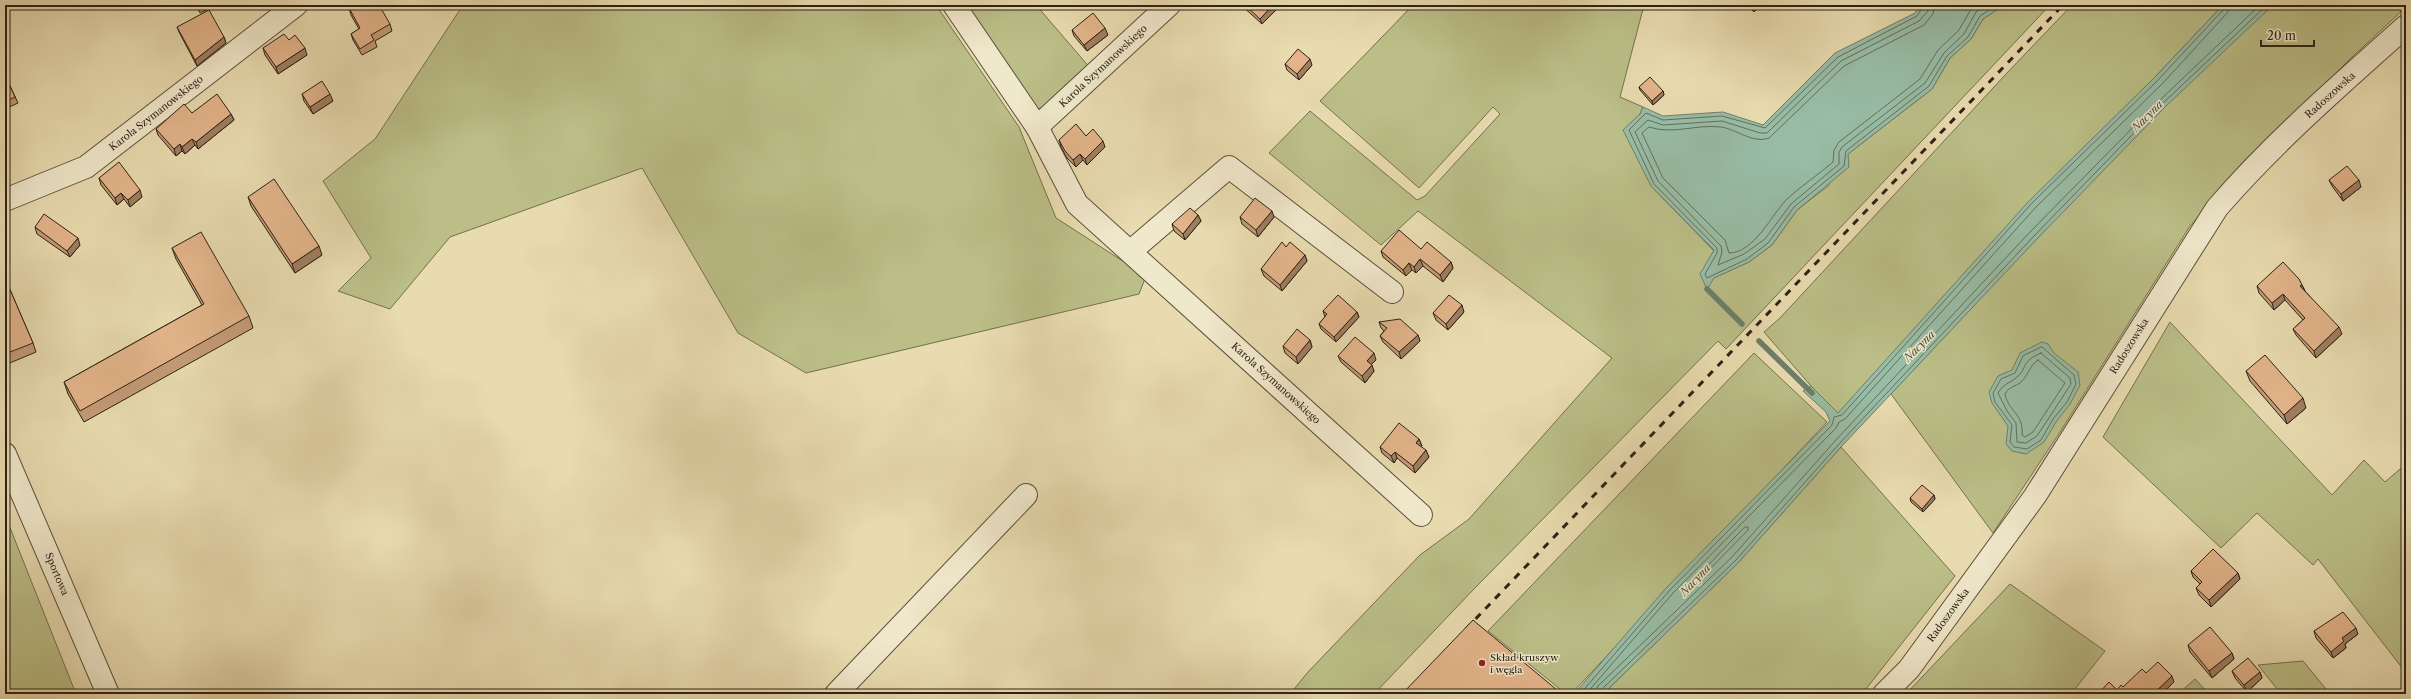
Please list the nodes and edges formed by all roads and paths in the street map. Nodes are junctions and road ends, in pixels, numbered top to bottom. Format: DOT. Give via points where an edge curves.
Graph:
graph roads {
  1 [pos="296,5"];
  2 [pos="954,5"];
  3 [pos="1169,5"];
  4 [pos="2406,26"];
  5 [pos="1037,127"];
  6 [pos="5,200"];
  7 [pos="1131,251"];
  8 [pos="1392,292"];
  9 [pos="5,454"];
  10 [pos="1026,495"];
  11 [pos="1421,515"];
  12 [pos="108,694"];
  13 [pos="836,694"];
  14 [pos="1884,694"];
  1 -- 6 [label="street, Karola Szymanowskiego" via="86,167"];
  2 -- 5 [label="street, Karola Szymanowskiego"];
  3 -- 5 [label="street, Karola Szymanowskiego"];
  4 -- 14 [label="street, Radoszowska" via="2308,115 2217,208 2035,496 1909,669"];
  5 -- 7 [label="street, Karola Szymanowskiego" via="1077,204"];
  7 -- 8 [label="street" via="1229,166"];
  7 -- 11 [label="street, Karola Szymanowskiego"];
  9 -- 12 [label="street, Sportowa"];
  10 -- 13 [label="street"];
}
